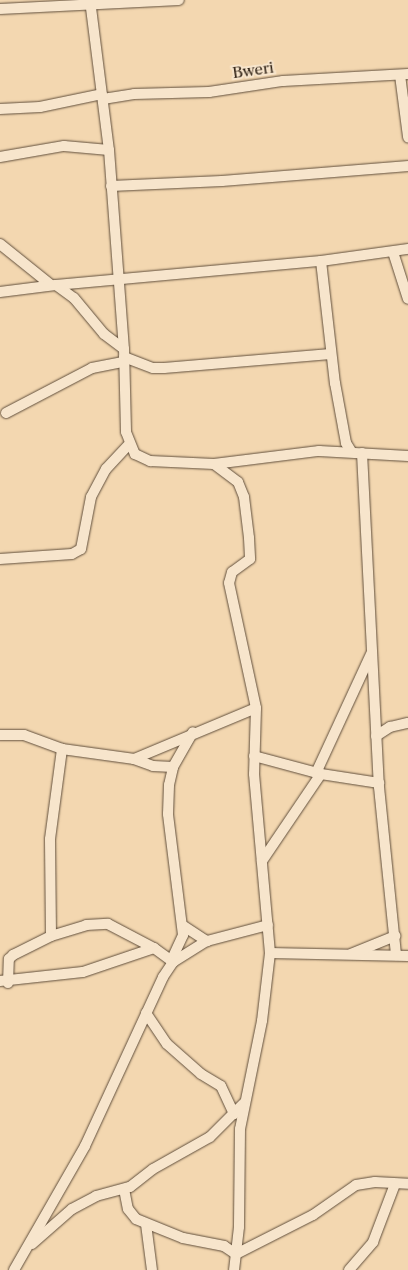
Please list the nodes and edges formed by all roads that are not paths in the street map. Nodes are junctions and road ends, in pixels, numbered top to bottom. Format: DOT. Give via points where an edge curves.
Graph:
graph roads {
  1 [pos="179,0"];
  2 [pos="90,2"];
  3 [pos="0,9"];
  4 [pos="404,75"];
  5 [pos="103,97"];
  6 [pos="0,109"];
  7 [pos="408,137"];
  8 [pos="109,150"];
  9 [pos="0,157"];
  10 [pos="408,166"];
  11 [pos="111,186"];
  12 [pos="0,244"];
  13 [pos="408,249"];
  14 [pos="394,256"];
  15 [pos="321,262"];
  16 [pos="408,276"];
  17 [pos="118,279"];
  18 [pos="54,285"];
  19 [pos="0,292"];
  20 [pos="408,299"];
  21 [pos="330,354"];
  22 [pos="124,356"];
  23 [pos="6,412"];
  24 [pos="129,444"];
  25 [pos="351,451"];
  26 [pos="362,453"];
  27 [pos="408,456"];
  28 [pos="214,464"];
  29 [pos="0,559"];
  30 [pos="372,654"];
  31 [pos="256,708"];
  32 [pos="408,723"];
  33 [pos="193,732"];
  34 [pos="0,735"];
  35 [pos="376,736"];
  36 [pos="62,749"];
  37 [pos="254,756"];
  38 [pos="134,759"];
  39 [pos="173,767"];
  40 [pos="318,774"];
  41 [pos="379,783"];
  42 [pos="262,861"];
  43 [pos="182,925"];
  44 [pos="268,925"];
  45 [pos="51,936"];
  46 [pos="395,936"];
  47 [pos="207,940"];
  48 [pos="154,948"];
  49 [pos="270,953"];
  50 [pos="396,955"];
  51 [pos="346,956"];
  52 [pos="408,956"];
  53 [pos="172,962"];
  54 [pos="4,982"];
  55 [pos="146,1013"];
  56 [pos="243,1104"];
  57 [pos="234,1114"];
  58 [pos="395,1184"];
  59 [pos="408,1184"];
  60 [pos="124,1189"];
  61 [pos="146,1224"];
  62 [pos="25,1250"];
  63 [pos="236,1254"];
  64 [pos="14,1270"];
  65 [pos="152,1270"];
  66 [pos="234,1270"];
  67 [pos="349,1270"];
  1 -- 2 [label="street"];
  2 -- 3 [label="street"];
  2 -- 5 [label="street"];
  4 -- 5 [label="street, Bweri" via="283,81 209,92"];
  4 -- 7 [label="street"];
  5 -- 6 [label="street, Bweri" via="40,107"];
  5 -- 8 [label="street"];
  8 -- 9 [label="street" via="64,146"];
  8 -- 11 [label="street"];
  10 -- 11 [label="street" via="222,182"];
  11 -- 17 [label="street"];
  12 -- 18 [label="street"];
  13 -- 14 [label="street"];
  14 -- 15 [label="street"];
  14 -- 16 [label="street"];
  14 -- 20 [label="street"];
  15 -- 17 [label="street"];
  15 -- 21 [label="street"];
  17 -- 18 [label="street"];
  17 -- 22 [label="street"];
  18 -- 19 [label="street"];
  18 -- 22 [label="street" via="74,298"];
  21 -- 22 [label="street" via="164,368 153,368"];
  21 -- 25 [label="street" via="346,443"];
  22 -- 23 [label="street" via="92,368"];
  22 -- 24 [label="street"];
  24 -- 28 [label="street" via="135,454 150,461"];
  24 -- 29 [label="street" via="106,469 91,497 81,549 72,554"];
  25 -- 26 [label="street"];
  25 -- 28 [label="street" via="304,452"];
  26 -- 27 [label="street"];
  26 -- 30 [label="street"];
  28 -- 31 [label="street" via="238,482 244,496 250,559 232,572 229,583"];
  30 -- 35 [label="street"];
  30 -- 40 [label="street"];
  31 -- 33 [label="street"];
  31 -- 37 [label="street"];
  32 -- 35 [label="street"];
  33 -- 38 [label="street"];
  33 -- 39 [label="street"];
  34 -- 36 [label="street" via="24,735"];
  35 -- 41 [label="street"];
  36 -- 38 [label="street"];
  36 -- 45 [label="street" via="50,840"];
  37 -- 40 [label="street"];
  37 -- 42 [label="street"];
  38 -- 39 [label="street" via="153,766"];
  39 -- 43 [label="street" via="168,814"];
  40 -- 41 [label="street"];
  40 -- 42 [label="street"];
  41 -- 46 [label="street"];
  42 -- 44 [label="street"];
  43 -- 47 [label="street"];
  43 -- 53 [label="street" via="182,941"];
  44 -- 47 [label="street"];
  44 -- 49 [label="street"];
  45 -- 48 [label="street" via="86,925 108,924"];
  45 -- 54 [label="street" via="11,956"];
  46 -- 50 [label="street"];
  46 -- 51 [label="street"];
  47 -- 53 [label="street"];
  48 -- 53 [label="street"];
  48 -- 54 [label="street" via="112,965 83,972"];
  49 -- 51 [label="street"];
  49 -- 56 [label="street" via="262,1021"];
  50 -- 51 [label="street"];
  50 -- 52 [label="street"];
  53 -- 55 [label="street"];
  55 -- 57 [label="street" via="166,1044 201,1074 221,1086"];
  55 -- 62 [label="street" via="85,1146"];
  56 -- 57 [label="street"];
  56 -- 63 [label="street"];
  57 -- 60 [label="street" via="210,1137"];
  58 -- 59 [label="street"];
  58 -- 63 [label="street" via="356,1185 313,1215"];
  58 -- 67 [label="street" via="374,1242"];
  60 -- 61 [label="street" via="131,1215"];
  60 -- 62 [label="street" via="96,1196 72,1208"];
  61 -- 63 [label="street" via="182,1238 224,1246"];
  61 -- 65 [label="street"];
  62 -- 64 [label="street"];
  63 -- 66 [label="street"];
}
